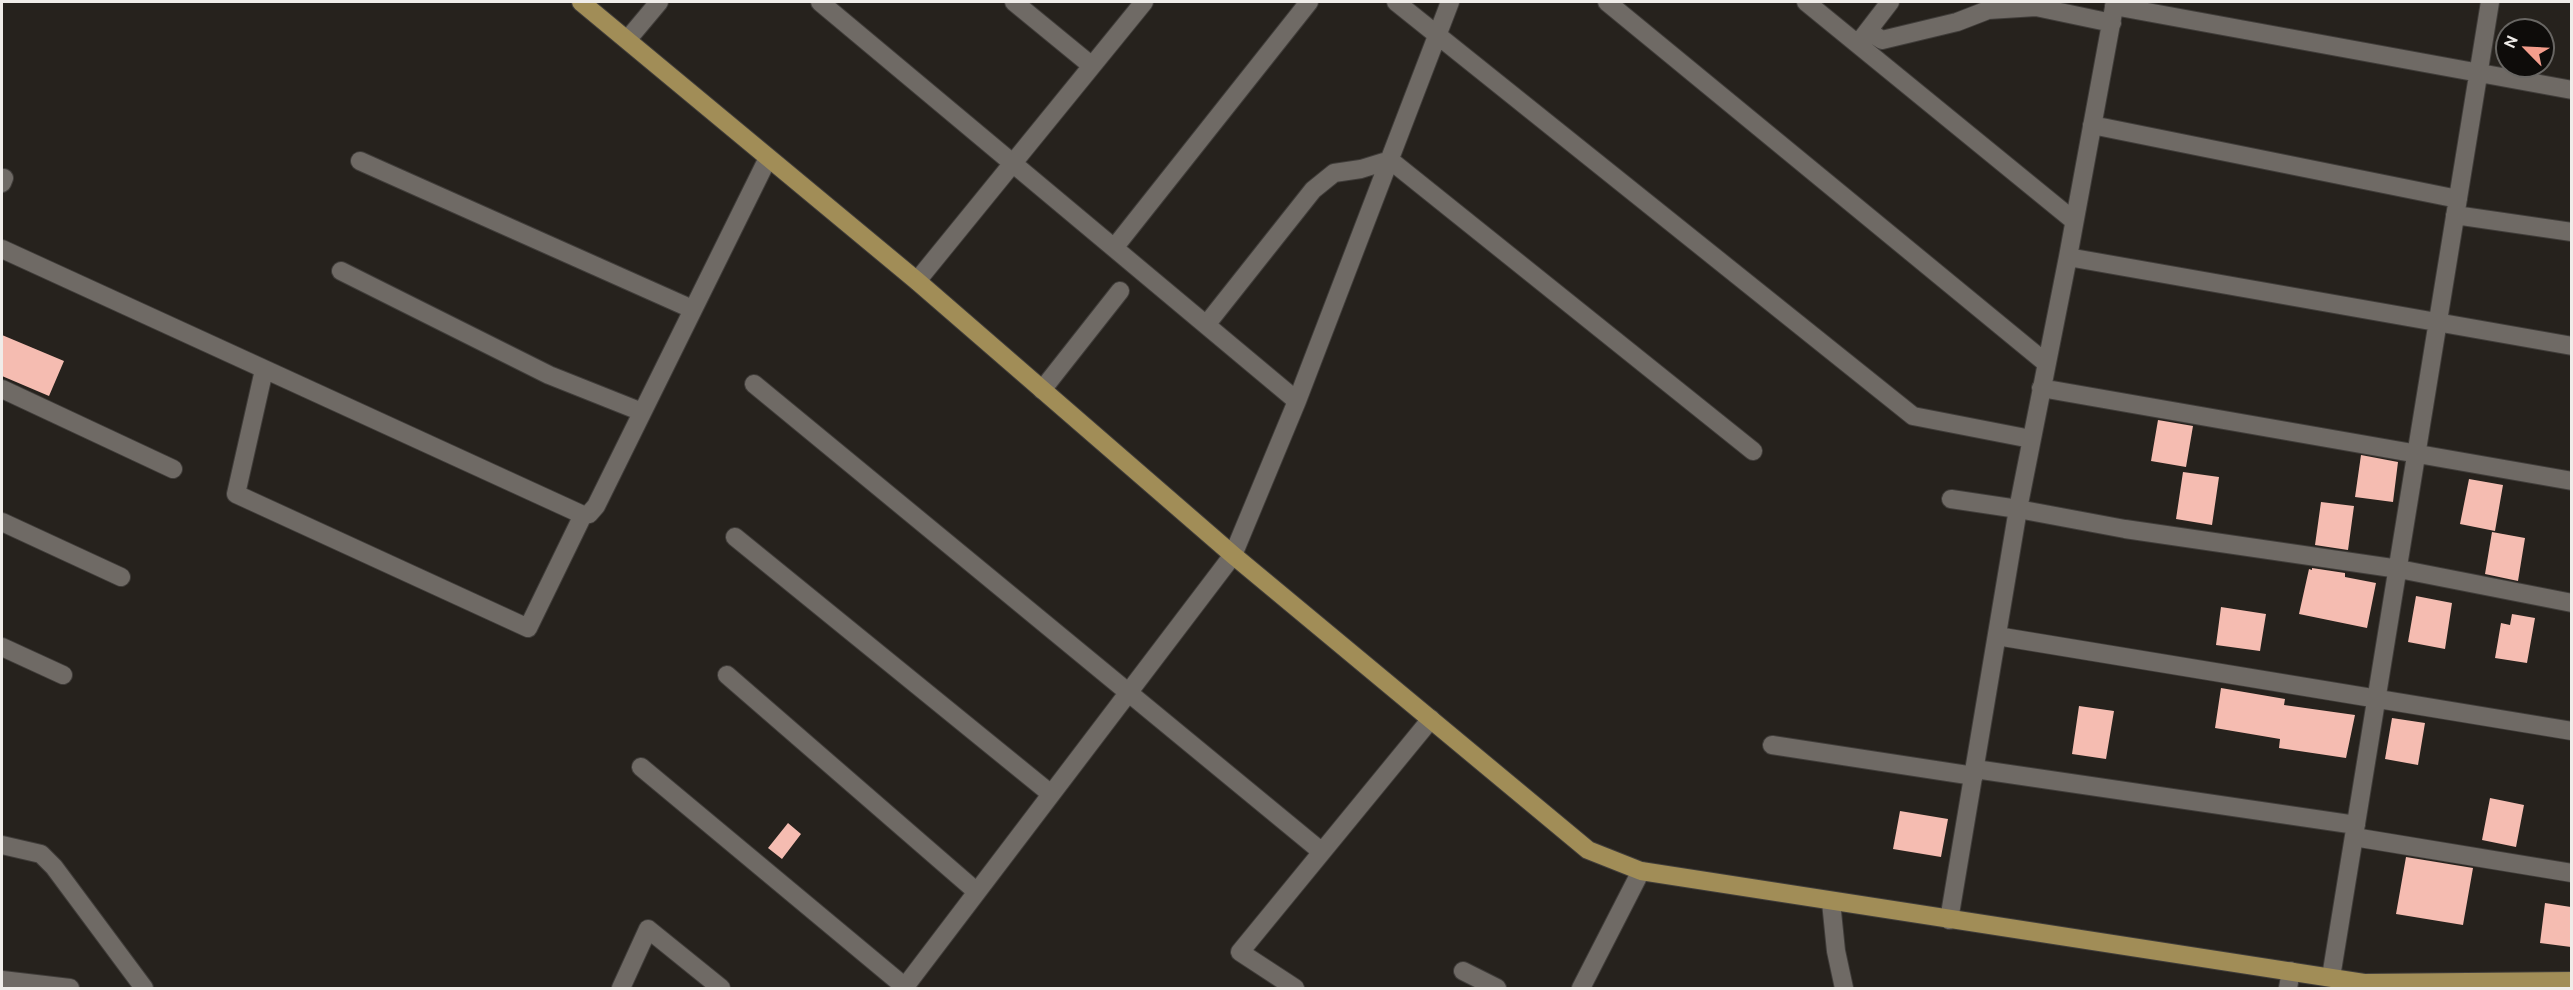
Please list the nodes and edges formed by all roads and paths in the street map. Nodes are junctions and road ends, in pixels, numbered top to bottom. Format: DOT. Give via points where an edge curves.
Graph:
graph roads {
  1 [pos="581,2"];
  2 [pos="659,2"];
  3 [pos="820,2"];
  4 [pos="1014,2"];
  5 [pos="1144,2"];
  6 [pos="1309,2"];
  7 [pos="1396,2"];
  8 [pos="1450,2"];
  9 [pos="1607,2"];
  10 [pos="1806,2"];
  11 [pos="1890,2"];
  12 [pos="2490,2"];
  13 [pos="2036,4"];
  14 [pos="2114,10"];
  15 [pos="1438,36"];
  16 [pos="1863,37"];
  17 [pos="628,39"];
  18 [pos="1092,66"];
  19 [pos="2479,72"];
  20 [pos="2571,90"];
  21 [pos="2092,125"];
  22 [pos="768,158"];
  23 [pos="360,160"];
  24 [pos="1390,160"];
  25 [pos="1012,164"];
  26 [pos="2457,207"];
  27 [pos="2073,220"];
  28 [pos="2571,232"];
  29 [pos="1114,248"];
  30 [pos="2,249"];
  31 [pos="2068,257"];
  32 [pos="341,271"];
  33 [pos="917,281"];
  34 [pos="1120,291"];
  35 [pos="692,309"];
  36 [pos="2440,323"];
  37 [pos="1206,325"];
  38 [pos="2571,346"];
  39 [pos="2046,363"];
  40 [pos="264,370"];
  41 [pos="754,384"];
  42 [pos="2041,388"];
  43 [pos="2,389"];
  44 [pos="1042,390"];
  45 [pos="1297,401"];
  46 [pos="642,412"];
  47 [pos="2031,439"];
  48 [pos="1753,451"];
  49 [pos="2418,454"];
  50 [pos="173,469"];
  51 [pos="2571,481"];
  52 [pos="1951,500"];
  53 [pos="2018,509"];
  54 [pos="583,515"];
  55 [pos="2,522"];
  56 [pos="735,537"];
  57 [pos="1233,555"];
  58 [pos="2399,569"];
  59 [pos="121,577"];
  60 [pos="2571,603"];
  61 [pos="1997,636"];
  62 [pos="2,647"];
  63 [pos="63,675"];
  64 [pos="727,675"];
  65 [pos="1129,692"];
  66 [pos="2377,700"];
  67 [pos="1431,719"];
  68 [pos="2571,731"];
  69 [pos="1772,745"];
  70 [pos="640,767"];
  71 [pos="1974,772"];
  72 [pos="1051,794"];
  73 [pos="2355,831"];
  74 [pos="2,845"];
  75 [pos="1322,852"];
  76 [pos="1641,871"];
  77 [pos="2571,873"];
  78 [pos="977,892"];
  79 [pos="1831,902"];
  80 [pos="1949,920"];
  81 [pos="1463,971"];
  82 [pos="2331,977"];
  83 [pos="2,980"];
  84 [pos="2290,980"];
  85 [pos="2571,981"];
  86 [pos="42,987"];
  87 [pos="70,988"];
  88 [pos="144,988"];
  89 [pos="621,988"];
  90 [pos="721,988"];
  91 [pos="904,988"];
  92 [pos="1295,988"];
  93 [pos="1497,988"];
  94 [pos="1581,988"];
  95 [pos="1844,988"];
  1 -- 17 [label="main road"];
  2 -- 17 [label="street"];
  3 -- 25 [label="street"];
  4 -- 18 [label="street"];
  5 -- 18 [label="street"];
  6 -- 29 [label="street"];
  7 -- 15 [label="street"];
  8 -- 15 [label="street"];
  9 -- 39 [label="street"];
  10 -- 16 [label="street"];
  11 -- 16 [label="street"];
  12 -- 19 [label="street"];
  13 -- 14 [label="street"];
  13 -- 16 [label="street" via="1988,10 1882,40"];
  14 -- 19 [label="street"];
  14 -- 21 [label="street"];
  15 -- 24 [label="street"];
  15 -- 47 [label="street" via="1913,416"];
  16 -- 27 [label="street"];
  17 -- 22 [label="main road"];
  18 -- 25 [label="street"];
  19 -- 20 [label="street"];
  19 -- 26 [label="street"];
  21 -- 26 [label="street"];
  21 -- 27 [label="street"];
  22 -- 33 [label="main road"];
  22 -- 35 [label="street"];
  23 -- 35 [label="street"];
  24 -- 37 [label="street" via="1334,173 1313,190"];
  24 -- 45 [label="street"];
  24 -- 48 [label="street"];
  25 -- 29 [label="street"];
  25 -- 33 [label="street"];
  26 -- 28 [label="street"];
  26 -- 36 [label="street"];
  27 -- 31 [label="street"];
  29 -- 37 [label="street"];
  30 -- 40 [label="street"];
  31 -- 36 [label="street"];
  31 -- 39 [label="street"];
  32 -- 46 [label="street" via="549,375"];
  33 -- 44 [label="main road"];
  34 -- 44 [label="street"];
  35 -- 46 [label="street"];
  36 -- 38 [label="street"];
  36 -- 49 [label="street"];
  37 -- 45 [label="street"];
  39 -- 42 [label="street"];
  40 -- 54 [label="street"];
  40 -- 54 [label="street" via="236,494 528,628"];
  41 -- 65 [label="street"];
  42 -- 47 [label="street"];
  42 -- 49 [label="street"];
  43 -- 50 [label="street"];
  44 -- 57 [label="main road"];
  45 -- 57 [label="street"];
  46 -- 54 [label="street" via="596,506"];
  47 -- 53 [label="street"];
  49 -- 51 [label="street"];
  49 -- 58 [label="street"];
  52 -- 53 [label="street"];
  53 -- 58 [label="street" via="2125,529"];
  53 -- 61 [label="street"];
  55 -- 59 [label="street"];
  56 -- 72 [label="street"];
  57 -- 65 [label="street"];
  57 -- 67 [label="main road"];
  58 -- 60 [label="street"];
  58 -- 66 [label="street"];
  61 -- 66 [label="street"];
  61 -- 71 [label="street"];
  62 -- 63 [label="street"];
  64 -- 78 [label="street"];
  65 -- 72 [label="street"];
  65 -- 75 [label="street"];
  66 -- 68 [label="street"];
  66 -- 73 [label="street"];
  67 -- 75 [label="street"];
  67 -- 76 [label="main road" via="1588,850"];
  69 -- 71 [label="street"];
  70 -- 91 [label="street"];
  71 -- 73 [label="street"];
  71 -- 80 [label="street"];
  72 -- 78 [label="street"];
  73 -- 77 [label="street"];
  73 -- 82 [label="street"];
  74 -- 88 [label="street" via="41,854 54,867"];
  75 -- 92 [label="street" via="1240,952"];
  76 -- 79 [label="main road"];
  76 -- 94 [label="street"];
  78 -- 91 [label="street"];
  79 -- 80 [label="main road"];
  79 -- 95 [label="street"];
  80 -- 84 [label="main road"];
  81 -- 93 [label="street"];
  82 -- 84 [label="main road"];
  82 -- 85 [label="main road" via="2364,983"];
  83 -- 86 [label="street"];
  86 -- 87 [label="street"];
  89 -- 90 [label="street" via="648,929"];
}
